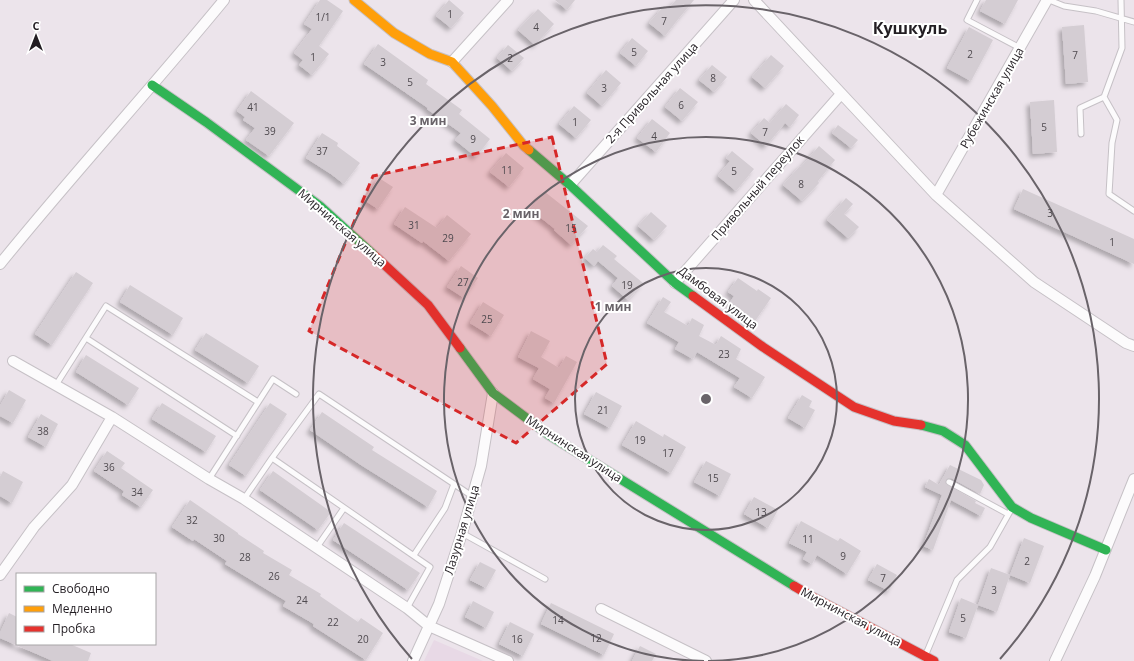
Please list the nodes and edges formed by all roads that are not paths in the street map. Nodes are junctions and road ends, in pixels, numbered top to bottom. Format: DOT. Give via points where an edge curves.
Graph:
graph roads {
  1 [pos="224,0"];
  2 [pos="354,0"];
  3 [pos="508,0"];
  4 [pos="734,0"];
  5 [pos="754,0"];
  6 [pos="977,0"];
  7 [pos="1048,0"];
  8 [pos="1121,0"];
  9 [pos="1121,19"];
  10 [pos="1134,22"];
  11 [pos="1020,48"];
  12 [pos="452,62"];
  13 [pos="152,85"];
  14 [pos="841,94"];
  15 [pos="1104,97"];
  16 [pos="1081,134"];
  17 [pos="570,185"];
  18 [pos="936,196"];
  19 [pos="1134,211"];
  20 [pos="0,264"];
  21 [pos="675,283"];
  22 [pos="86,338"];
  23 [pos="1134,346"];
  24 [pos="13,361"];
  25 [pos="56,385"];
  26 [pos="493,393"];
  27 [pos="296,394"];
  28 [pos="258,402"];
  29 [pos="112,417"];
  30 [pos="237,436"];
  31 [pos="272,458"];
  32 [pos="209,479"];
  33 [pos="1134,479"];
  34 [pos="949,482"];
  35 [pos="454,484"];
  36 [pos="472,496"];
  37 [pos="244,499"];
  38 [pos="344,508"];
  39 [pos="1010,511"];
  40 [pos="462,533"];
  41 [pos="317,548"];
  42 [pos="1106,550"];
  43 [pos="414,555"];
  44 [pos="0,574"];
  45 [pos="545,579"];
  46 [pos="407,608"];
  47 [pos="601,609"];
  48 [pos="429,626"];
  49 [pos="925,656"];
  50 [pos="413,661"];
  51 [pos="508,661"];
  52 [pos="706,661"];
  53 [pos="934,661"];
  54 [pos="1055,661"];
  1 -- 13 [label="street"];
  2 -- 12 [label="street, Дамбовая улица" via="394,33 430,54"];
  3 -- 12 [label="street"];
  4 -- 17 [label="street, 2-я Привольная улица"];
  5 -- 14 [label="street"];
  6 -- 11 [label="lane" via="967,20"];
  7 -- 9 [label="lane"];
  7 -- 11 [label="street, Рубежинская улица"];
  8 -- 9 [label="lane"];
  9 -- 10 [label="lane"];
  9 -- 15 [label="lane" via="1122,48"];
  11 -- 18 [label="street, Рубежинская улица"];
  12 -- 17 [label="street, Дамбовая улица" via="524,146"];
  13 -- 20 [label="street"];
  13 -- 26 [label="street, Мирнинская улица" via="320,206 428,305"];
  14 -- 18 [label="street"];
  14 -- 21 [label="street, Привольный переулок"];
  15 -- 16 [label="lane" via="1080,108"];
  15 -- 19 [label="lane" via="1117,120 1112,143 1109,194"];
  17 -- 21 [label="street, Дамбовая улица"];
  18 -- 23 [label="street" via="1034,282"];
  21 -- 39 [label="street, Дамбовая улица" via="763,347 854,407 894,421 942,431 964,445"];
  22 -- 25 [label="lane"];
  22 -- 28 [label="lane" via="106,306"];
  22 -- 30 [label="lane"];
  24 -- 25 [label="street"];
  25 -- 29 [label="street"];
  26 -- 36 [label="street, Лазурная улица" via="481,466"];
  26 -- 49 [label="street, Мирнинская улица" via="549,435 811,596"];
  27 -- 28 [label="lane" via="273,379"];
  28 -- 30 [label="lane"];
  29 -- 32 [label="street"];
  29 -- 44 [label="street" via="72,485 34,527"];
  30 -- 32 [label="lane"];
  31 -- 35 [label="lane" via="319,394"];
  31 -- 37 [label="lane"];
  31 -- 38 [label="lane"];
  32 -- 37 [label="street"];
  33 -- 42 [label="street"];
  34 -- 39 [label="lane"];
  35 -- 36 [label="lane"];
  35 -- 43 [label="lane" via="445,508"];
  36 -- 40 [label="street, Лазурная улица"];
  37 -- 41 [label="street"];
  38 -- 41 [label="lane"];
  38 -- 43 [label="lane"];
  39 -- 42 [label="street, Дамбовая улица"];
  39 -- 49 [label="lane" via="990,547 957,580"];
  40 -- 45 [label="lane"];
  40 -- 48 [label="street, Лазурная улица" via="439,604"];
  41 -- 46 [label="street"];
  42 -- 54 [label="street"];
  43 -- 46 [label="lane" via="430,567"];
  46 -- 48 [label="street"];
  47 -- 52 [label="street"];
  48 -- 50 [label="street, Лазурная улица"];
  48 -- 51 [label="street"];
  49 -- 53 [label="street, Мирнинская улица"];
}
